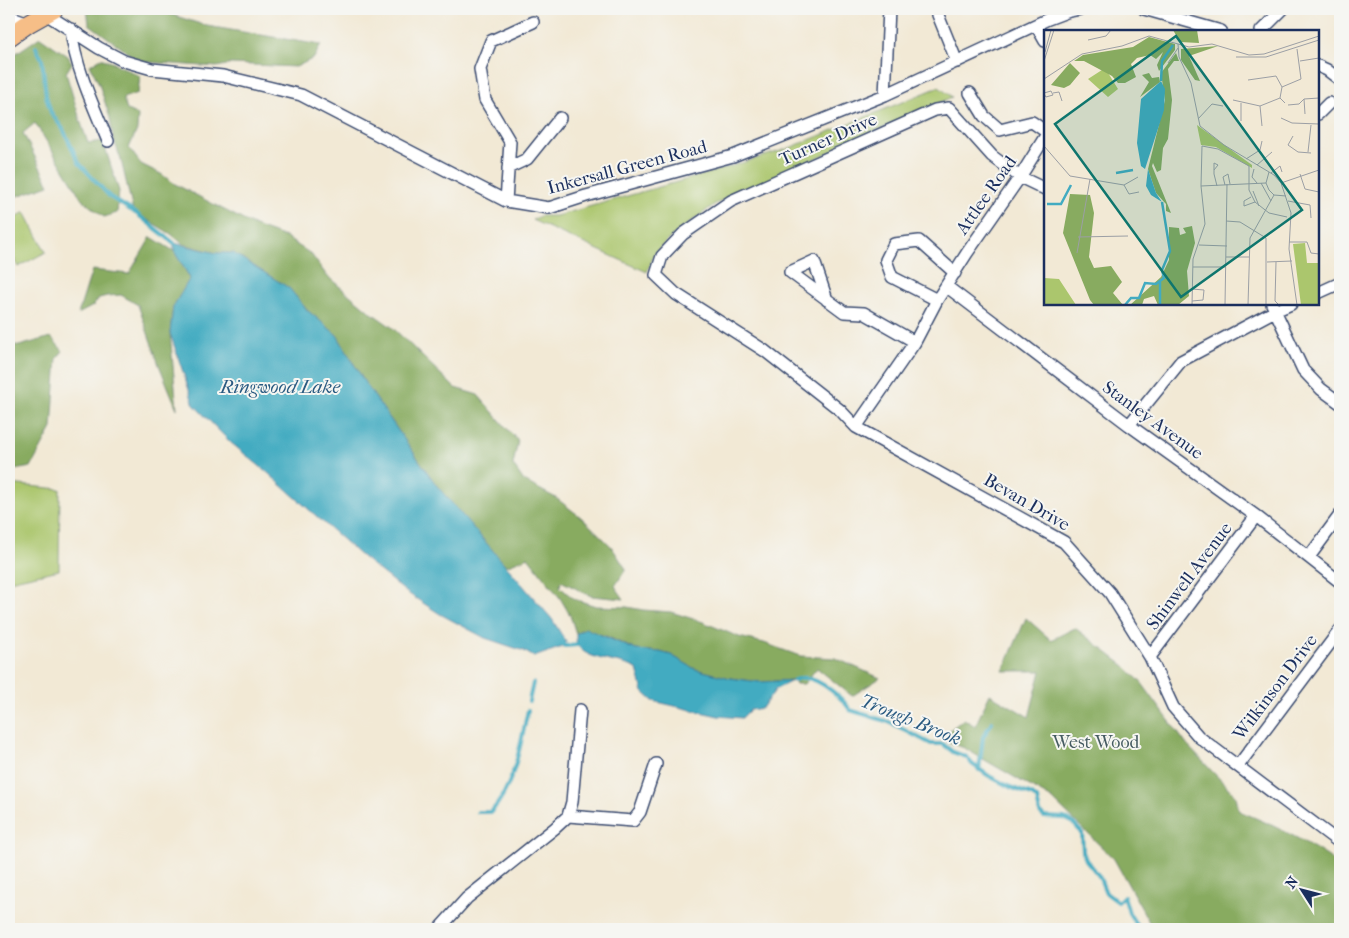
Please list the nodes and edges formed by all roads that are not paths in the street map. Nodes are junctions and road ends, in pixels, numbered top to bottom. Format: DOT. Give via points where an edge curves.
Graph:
graph roads {
  1 [pos="890,9"];
  2 [pos="939,9"];
  3 [pos="1080,9"];
  4 [pos="1144,9"];
  5 [pos="1283,9"];
  6 [pos="50,11"];
  7 [pos="1045,14"];
  8 [pos="9,16"];
  9 [pos="533,22"];
  10 [pos="29,23"];
  11 [pos="1036,25"];
  12 [pos="71,29"];
  13 [pos="1216,30"];
  14 [pos="1262,30"];
  15 [pos="9,37"];
  16 [pos="1044,39"];
  17 [pos="957,62"];
  18 [pos="1319,66"];
  19 [pos="1340,80"];
  20 [pos="970,92"];
  21 [pos="885,95"];
  22 [pos="1329,103"];
  23 [pos="1319,113"];
  24 [pos="560,118"];
  25 [pos="1044,130"];
  26 [pos="1044,139"];
  27 [pos="108,141"];
  28 [pos="508,168"];
  29 [pos="1020,177"];
  30 [pos="1044,189"];
  31 [pos="506,201"];
  32 [pos="955,273"];
  33 [pos="656,276"];
  34 [pos="1340,284"];
  35 [pos="946,286"];
  36 [pos="1319,293"];
  37 [pos="827,300"];
  38 [pos="937,300"];
  39 [pos="1273,307"];
  40 [pos="915,342"];
  41 [pos="1340,403"];
  42 [pos="1129,425"];
  43 [pos="856,427"];
  44 [pos="1340,515"];
  45 [pos="1256,516"];
  46 [pos="1309,557"];
  47 [pos="1340,582"];
  48 [pos="1340,630"];
  49 [pos="1150,657"];
  50 [pos="580,710"];
  51 [pos="656,764"];
  52 [pos="1238,766"];
  53 [pos="568,816"];
  54 [pos="1340,843"];
  55 [pos="439,929"];
  1 -- 21 [label="street"];
  2 -- 17 [label="street" via="938,15"];
  3 -- 7 [label="street, Inkersall Green Road"];
  4 -- 13 [label="street"];
  5 -- 14 [label="street"];
  6 -- 10 [label="highway"];
  6 -- 12 [label="street, Inkersall Green Road"];
  7 -- 11 [label="street, Inkersall Green Road"];
  8 -- 10 [label="street"];
  9 -- 28 [label="street" via="492,41 480,69 485,100 510,142"];
  10 -- 15 [label="highway"];
  11 -- 16 [label="street"];
  11 -- 17 [label="street, Inkersall Green Road"];
  12 -- 27 [label="street" via="74,52"];
  12 -- 31 [label="street, Inkersall Green Road" via="99,48 152,69 223,76 301,95"];
  17 -- 21 [label="street, Inkersall Green Road"];
  18 -- 19 [label="street"];
  20 -- 25 [label="street" via="984,116 1000,130 1032,122"];
  21 -- 31 [label="street, Inkersall Green Road" via="733,156 549,208"];
  22 -- 23 [label="street"];
  24 -- 28 [label="street" via="527,159"];
  26 -- 29 [label="street, Attlee Road"];
  28 -- 31 [label="street"];
  29 -- 30 [label="street"];
  29 -- 32 [label="street, Attlee Road"];
  29 -- 33 [label="street, Turner Drive" via="992,156 949,108 935,110 731,201 682,234 662,256"];
  32 -- 35 [label="street, Attlee Road"];
  32 -- 38 [label="street" via="918,241 894,244 886,260 892,277"];
  33 -- 43 [label="street, Bevan Drive" via="676,294 765,351 840,410"];
  34 -- 36 [label="street"];
  35 -- 38 [label="street, Attlee Road"];
  35 -- 42 [label="street, Stanley Avenue"];
  37 -- 40 [label="street" via="844,312 864,313"];
  38 -- 40 [label="street, Attlee Road"];
  39 -- 41 [label="street" via="1303,370"];
  39 -- 42 [label="street" via="1181,361"];
  40 -- 43 [label="street, Attlee Road"];
  42 -- 45 [label="street, Stanley Avenue"];
  43 -- 49 [label="street, Bevan Drive" via="1064,542 1110,593"];
  44 -- 46 [label="street"];
  45 -- 46 [label="street, Stanley Avenue"];
  45 -- 49 [label="street, Shinwell Avenue"];
  46 -- 47 [label="street, Stanley Avenue"];
  48 -- 52 [label="street, Wilkinson Drive"];
  49 -- 52 [label="street, Bevan Drive" via="1173,707 1199,737"];
  50 -- 53 [label="street"];
  51 -- 53 [label="street" via="640,812 633,821"];
  52 -- 54 [label="street, Bevan Drive"];
  53 -- 55 [label="street" via="467,898"];
}
